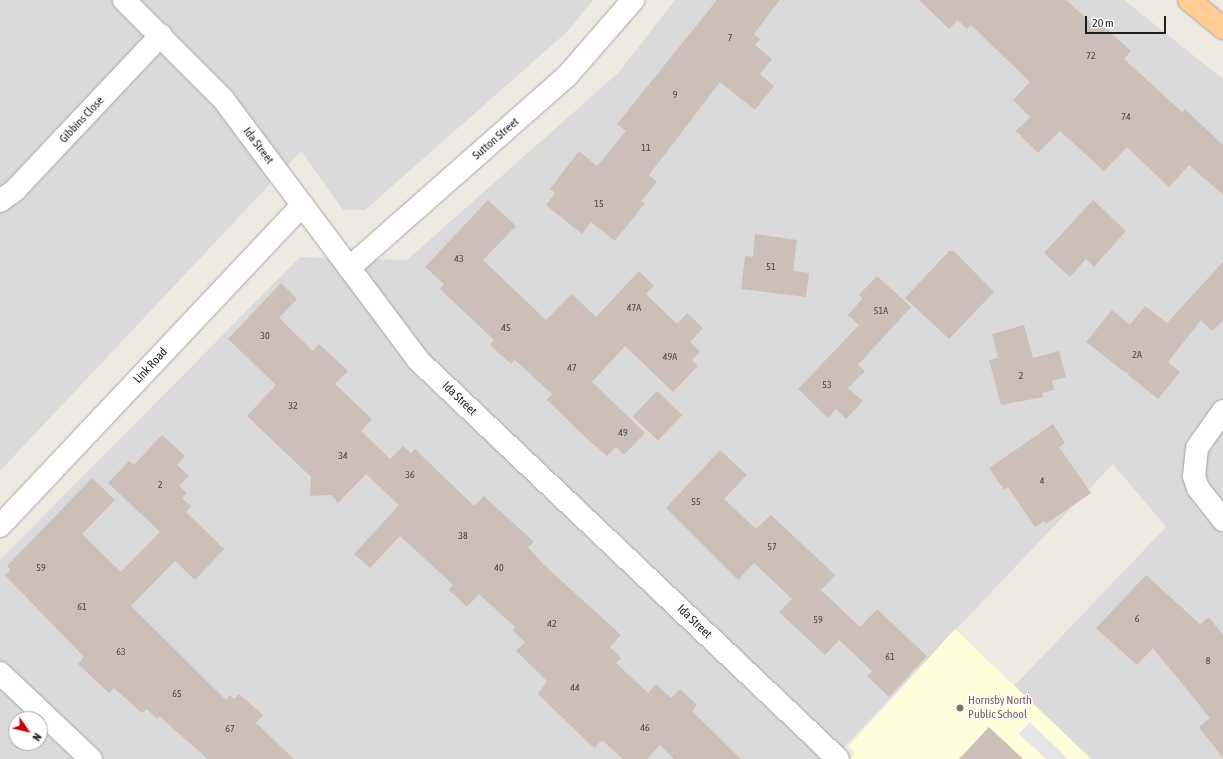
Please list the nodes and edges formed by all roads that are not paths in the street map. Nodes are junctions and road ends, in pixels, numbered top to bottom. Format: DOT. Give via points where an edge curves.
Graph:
graph roads {
  1 [pos="124,0"];
  2 [pos="633,0"];
  3 [pos="1189,0"];
  4 [pos="1223,28"];
  5 [pos="161,35"];
  6 [pos="0,201"];
  7 [pos="302,205"];
  8 [pos="349,268"];
  9 [pos="1223,411"];
  10 [pos="1223,520"];
  11 [pos="0,526"];
  12 [pos="0,673"];
  13 [pos="91,759"];
  14 [pos="838,759"];
  1 -- 5 [label="street, Ida Street"];
  2 -- 8 [label="street, Sutton Street" via="567,76"];
  3 -- 4 [label="main road"];
  5 -- 6 [label="street, Gibbins Close" via="15,190"];
  5 -- 7 [label="street, Ida Street" via="223,99"];
  7 -- 8 [label="street, Ida Street"];
  7 -- 11 [label="street, Link Road"];
  8 -- 14 [label="street, Ida Street" via="418,360"];
  9 -- 10 [label="street" via="1205,434 1194,462 1198,488"];
  12 -- 13 [label="street"];
}
